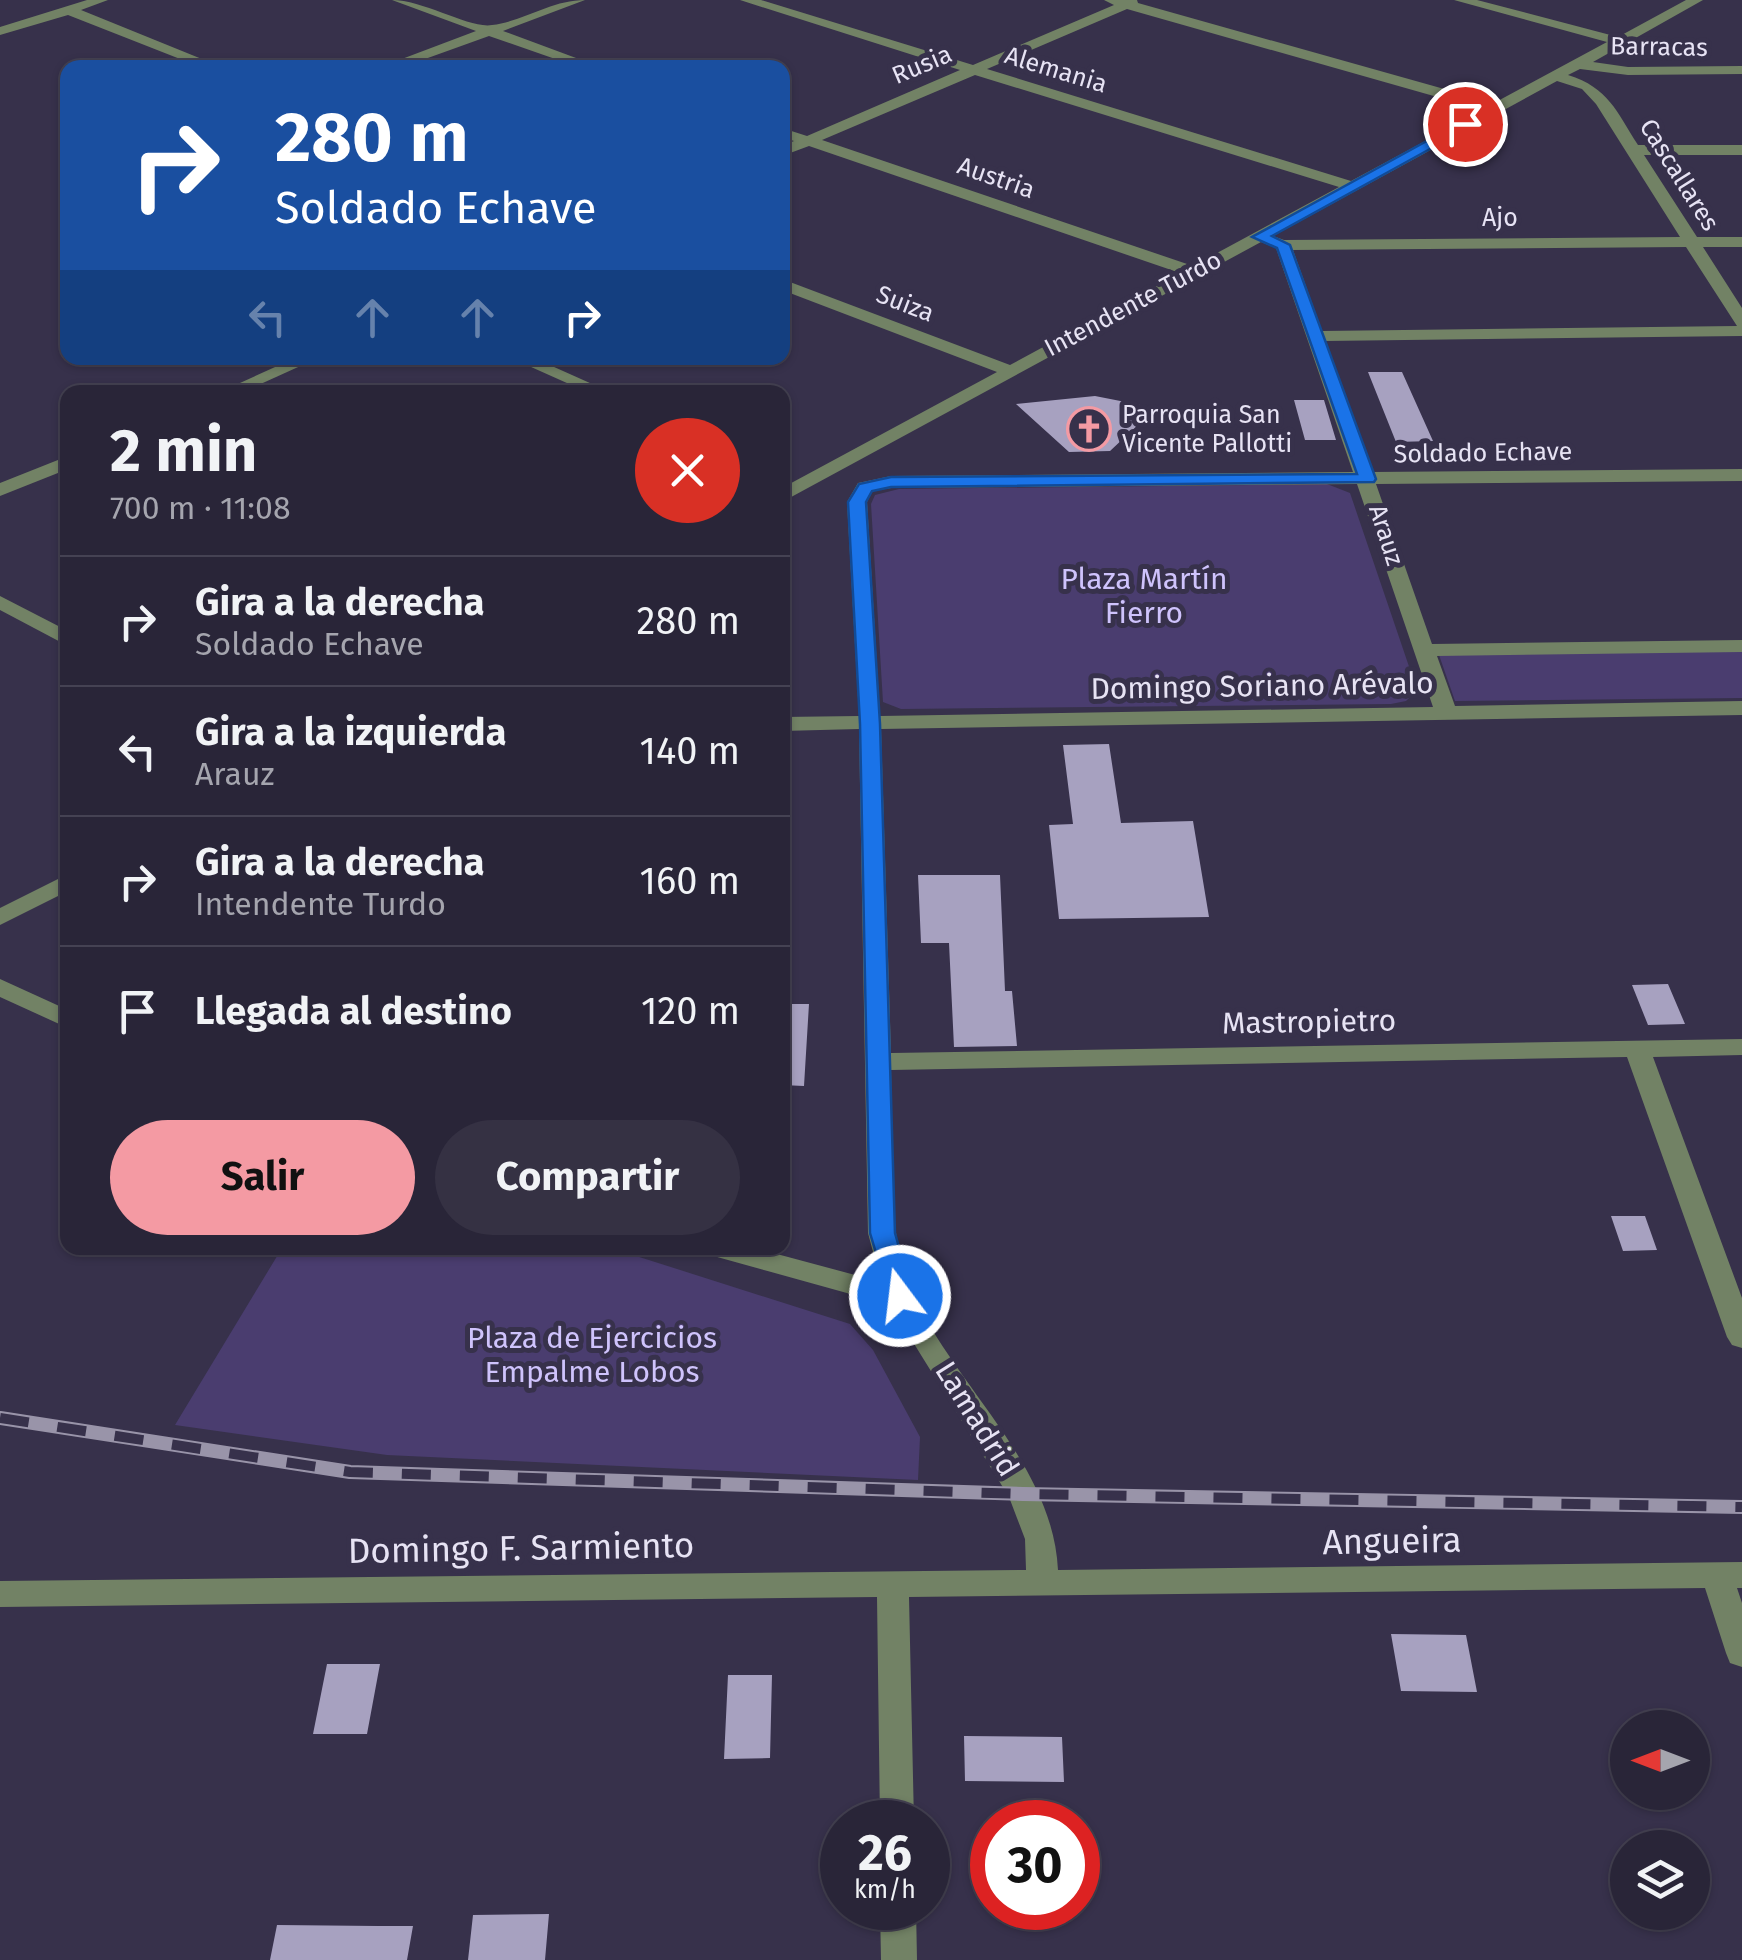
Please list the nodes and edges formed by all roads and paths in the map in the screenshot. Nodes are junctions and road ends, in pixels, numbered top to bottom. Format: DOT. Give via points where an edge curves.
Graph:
graph roads {
  1 [pos="101,0"];
  2 [pos="399,0"];
  3 [pos="578,0"];
  4 [pos="747,0"];
  5 [pos="1460,0"];
  6 [pos="1696,0"];
  7 [pos="1124,2"];
  8 [pos="68,10"];
  9 [pos="0,31"];
  10 [pos="490,31"];
  11 [pos="1618,41"];
  12 [pos="196,60"];
  13 [pos="408,60"];
  14 [pos="573,60"];
  15 [pos="1577,64"];
  16 [pos="976,68"];
  17 [pos="1742,70"];
  18 [pos="1555,76"];
  19 [pos="1494,108"];
  20 [pos="790,135"];
  21 [pos="808,141"];
  22 [pos="790,149"];
  23 [pos="1634,150"];
  24 [pos="1742,150"];
  25 [pos="1351,186"];
  26 [pos="1260,237"];
  27 [pos="1692,242"];
  28 [pos="1742,242"];
  29 [pos="1283,245"];
  30 [pos="1193,272"];
  31 [pos="790,287"];
  32 [pos="1742,322"];
  33 [pos="1742,331"];
  34 [pos="1316,336"];
  35 [pos="292,365"];
  36 [pos="537,365"];
  37 [pos="1010,370"];
  38 [pos="244,385"];
  39 [pos="584,385"];
  40 [pos="60,465"];
  41 [pos="790,472"];
  42 [pos="1742,475"];
  43 [pos="817,477"];
  44 [pos="1368,479"];
  45 [pos="865,487"];
  46 [pos="0,490"];
  47 [pos="790,492"];
  48 [pos="0,602"];
  49 [pos="60,636"];
  50 [pos="1742,646"];
  51 [pos="1424,650"];
  52 [pos="1742,708"];
  53 [pos="1446,713"];
  54 [pos="790,724"];
  55 [pos="870,724"];
  56 [pos="60,885"];
  57 [pos="0,918"];
  58 [pos="0,986"];
  59 [pos="60,1016"];
  60 [pos="1742,1047"];
  61 [pos="1637,1048"];
  62 [pos="878,1062"];
  63 [pos="746,1255"];
  64 [pos="900,1296"];
  65 [pos="1742,1336"];
  66 [pos="1730,1576"];
  67 [pos="1043,1582"];
  68 [pos="892,1583"];
  69 [pos="0,1594"];
  70 [pos="1742,1653"];
  71 [pos="896,1800"];
  72 [pos="898,1930"];
  73 [pos="899,1960"];
  1 -- 8 [label="street"];
  2 -- 10 [label="street"];
  3 -- 10 [label="street"];
  4 -- 16 [label="street, Alemania"];
  5 -- 11 [label="street"];
  6 -- 11 [label="street, Intendente Turdo"];
  7 -- 16 [label="street, Rusia"];
  7 -- 19 [label="street"];
  8 -- 9 [label="street"];
  8 -- 12 [label="street"];
  10 -- 13 [label="street"];
  10 -- 14 [label="street"];
  11 -- 15 [label="street, Intendente Turdo"];
  15 -- 17 [label="street, Barracas" via="1628,71"];
  15 -- 18 [label="street, Intendente Turdo"];
  16 -- 21 [label="street, Rusia"];
  16 -- 25 [label="street, Alemania"];
  18 -- 19 [label="street, Intendente Turdo"];
  18 -- 23 [label="street, Cascallares" via="1587,86"];
  19 -- 25 [label="street, Intendente Turdo"];
  20 -- 21 [label="street, Austria"];
  21 -- 22 [label="street, Rusia"];
  21 -- 30 [label="street, Austria"];
  23 -- 24 [label="street"];
  23 -- 27 [label="street, Cascallares"];
  25 -- 26 [label="street, Intendente Turdo"];
  26 -- 29 [label="street, Ajo"];
  26 -- 30 [label="street, Intendente Turdo"];
  27 -- 28 [label="street, Ajo"];
  27 -- 29 [label="street, Ajo"];
  27 -- 32 [label="street, Cascallares"];
  29 -- 34 [label="street, Arauz"];
  30 -- 37 [label="street, Intendente Turdo"];
  31 -- 37 [label="street, Suiza"];
  33 -- 34 [label="street"];
  34 -- 44 [label="street, Arauz"];
  35 -- 38 [label="street"];
  36 -- 39 [label="street"];
  37 -- 43 [label="street, Intendente Turdo"];
  40 -- 46 [label="street"];
  41 -- 43 [label="street"];
  42 -- 44 [label="street, Soldado Echave"];
  43 -- 45 [label="street"];
  43 -- 47 [label="street, Intendente Turdo"];
  44 -- 45 [label="street, Soldado Echave"];
  44 -- 51 [label="street, Arauz"];
  45 -- 55 [label="street, Lamadrid" via="857,502"];
  48 -- 49 [label="street"];
  50 -- 51 [label="street"];
  51 -- 53 [label="street, Arauz"];
  52 -- 53 [label="street, Domingo Soriano Arévalo"];
  53 -- 55 [label="street, Domingo Soriano Arévalo"];
  54 -- 55 [label="street, Domingo Soriano Arévalo"];
  55 -- 62 [label="street, Lamadrid"];
  56 -- 57 [label="street"];
  58 -- 59 [label="street"];
  60 -- 61 [label="street, Mastropietro"];
  61 -- 62 [label="street, Mastropietro"];
  61 -- 65 [label="street"];
  62 -- 64 [label="street, Lamadrid" via="882,1233"];
  63 -- 64 [label="street"];
  64 -- 67 [label="street, Lamadrid" via="1024,1494 1041,1539"];
  66 -- 67 [label="street, Angueira"];
  66 -- 70 [label="street"];
  67 -- 68 [label="street, Domingo F. Sarmiento"];
  68 -- 69 [label="street, Domingo F. Sarmiento"];
  68 -- 71 [label="street"];
  72 -- 73 [label="street"];
}
